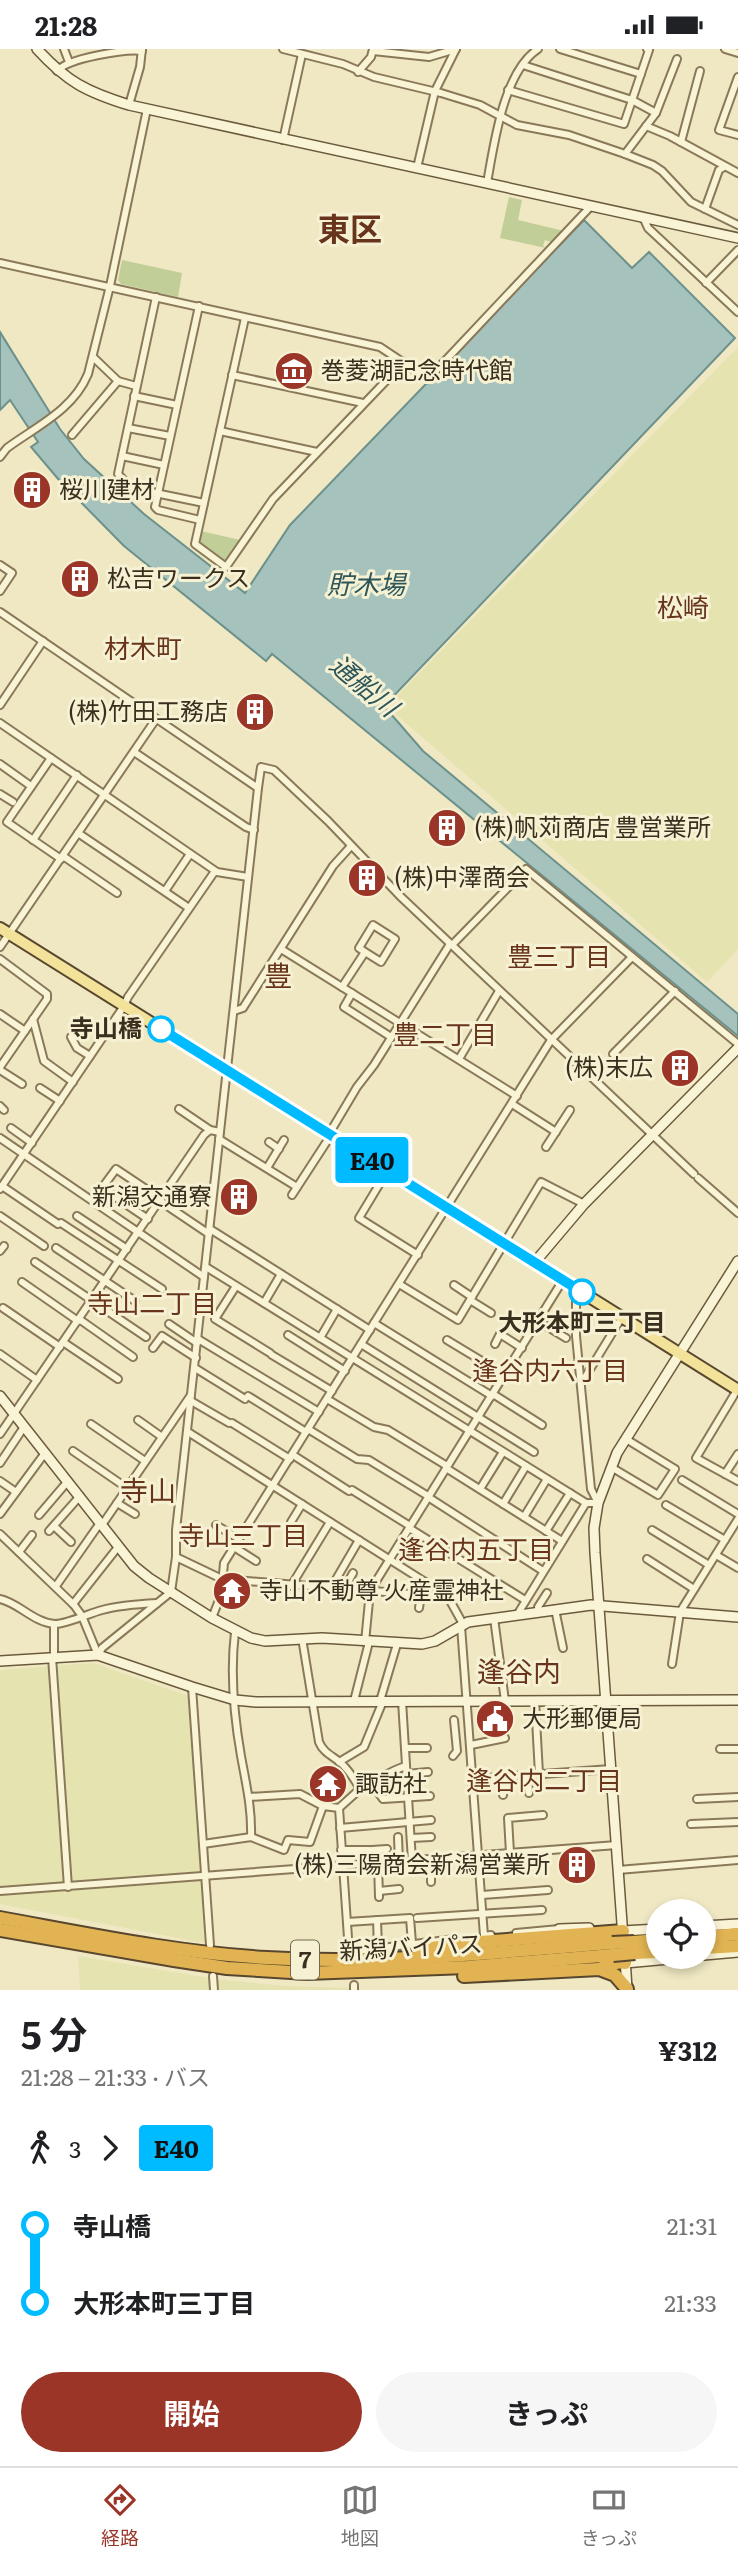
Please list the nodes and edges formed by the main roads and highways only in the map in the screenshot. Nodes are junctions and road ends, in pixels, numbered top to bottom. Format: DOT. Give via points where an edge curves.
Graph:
graph roads {
  1 [pos="5,930"];
  2 [pos="738,1390"];
  3 [pos="0,1917"];
  4 [pos="622,1927"];
  5 [pos="0,1930"];
  6 [pos="738,1934"];
  7 [pos="716,1936"];
  8 [pos="646,1946"];
  9 [pos="738,1946"];
  10 [pos="716,1947"];
  11 [pos="612,1949"];
  12 [pos="646,1952"];
  13 [pos="632,1953"];
  14 [pos="349,1959"];
  15 [pos="599,1969"];
  16 [pos="331,1973"];
  17 [pos="627,1990"];
  1 -- 2 [label="main road"];
  3 -- 14 [label="highway, 新潟バイパス / 7" via="227,1955"];
  4 -- 14 [label="highway"];
  5 -- 16 [label="highway, 新潟バイパス / 7" via="228,1968"];
  6 -- 7 [label="highway"];
  8 -- 13 [label="highway, 新潟バイパス / 7"];
  9 -- 10 [label="highway"];
  11 -- 13 [label="highway, 新潟バイパス / 7, bridge"];
  11 -- 14 [label="highway, 新潟バイパス / 7"];
  11 -- 16 [label="highway, 新潟バイパス / 7" via="467,1967"];
  12 -- 13 [label="highway, 新潟バイパス / 7"];
  13 -- 15 [label="highway"];
  15 -- 16 [label="highway" via="374,1978"];
  15 -- 17 [label="highway" via="615,1975"];
}
